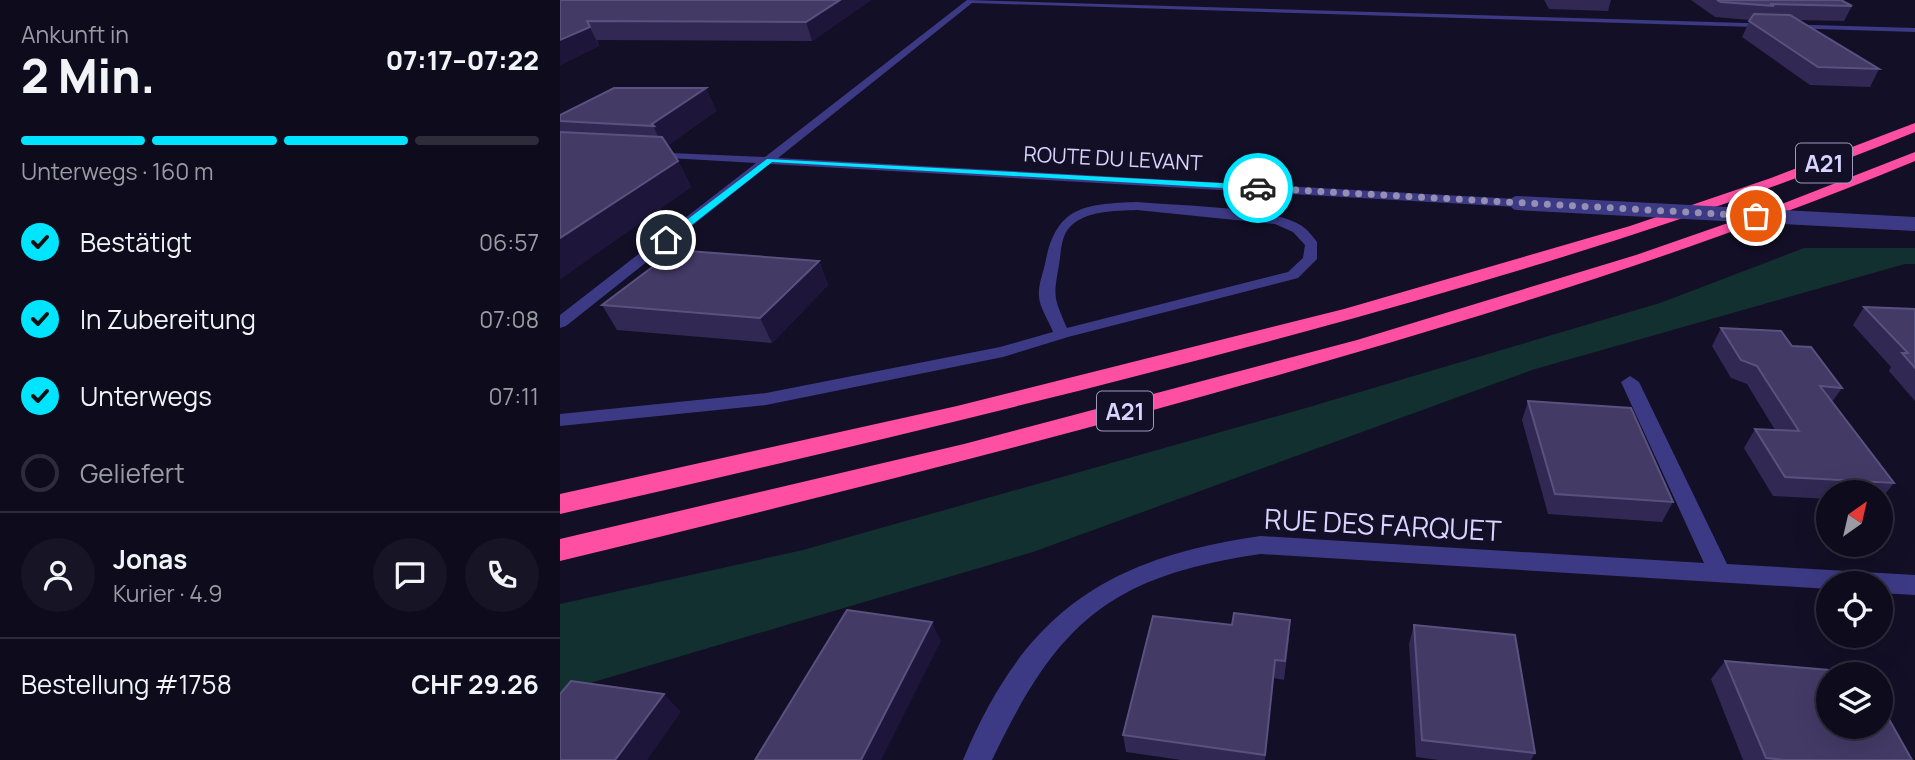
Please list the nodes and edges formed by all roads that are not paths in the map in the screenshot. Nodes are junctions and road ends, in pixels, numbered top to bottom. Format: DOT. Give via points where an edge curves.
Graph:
graph roads {
  1 [pos="971,1"];
  2 [pos="1915,30"];
  3 [pos="1915,127"];
  4 [pos="633,153"];
  5 [pos="1915,156"];
  6 [pos="770,160"];
  7 [pos="1915,224"];
  8 [pos="560,323"];
  9 [pos="1062,334"];
  10 [pos="1630,382"];
  11 [pos="560,420"];
  12 [pos="560,504"];
  13 [pos="560,550"];
  14 [pos="1720,573"];
  15 [pos="1816,579"];
  16 [pos="1893,584"];
  17 [pos="1915,585"];
  18 [pos="977,760"];
  1 -- 2 [label="street"];
  1 -- 6 [label="street"];
  3 -- 12 [label="highway, A21" via="1680,214 1402,299 1003,403"];
  4 -- 6 [label="street, ROUTE DU LEVANT"];
  5 -- 13 [label="highway, A21" via="1684,244 1361,345 1036,435"];
  6 -- 7 [label="street, ROUTE DU LEVANT, bridge"];
  6 -- 8 [label="street"];
  9 -- 9 [label="street" via="1293,275 1310,259 1312,245 1298,229 1251,216 1137,206 1106,207 1080,215 1063,226 1056,241 1046,297"];
  9 -- 11 [label="street" via="1003,352 766,399"];
  10 -- 14 [label="street"];
  14 -- 15 [label="street, RUE DES FARQUET"];
  14 -- 18 [label="street, RUE DES FARQUET" via="1272,545 1221,549 1136,574 1096,597 1064,624 1028,666"];
  16 -- 17 [label="street, RUE DES FARQUET"];
}
